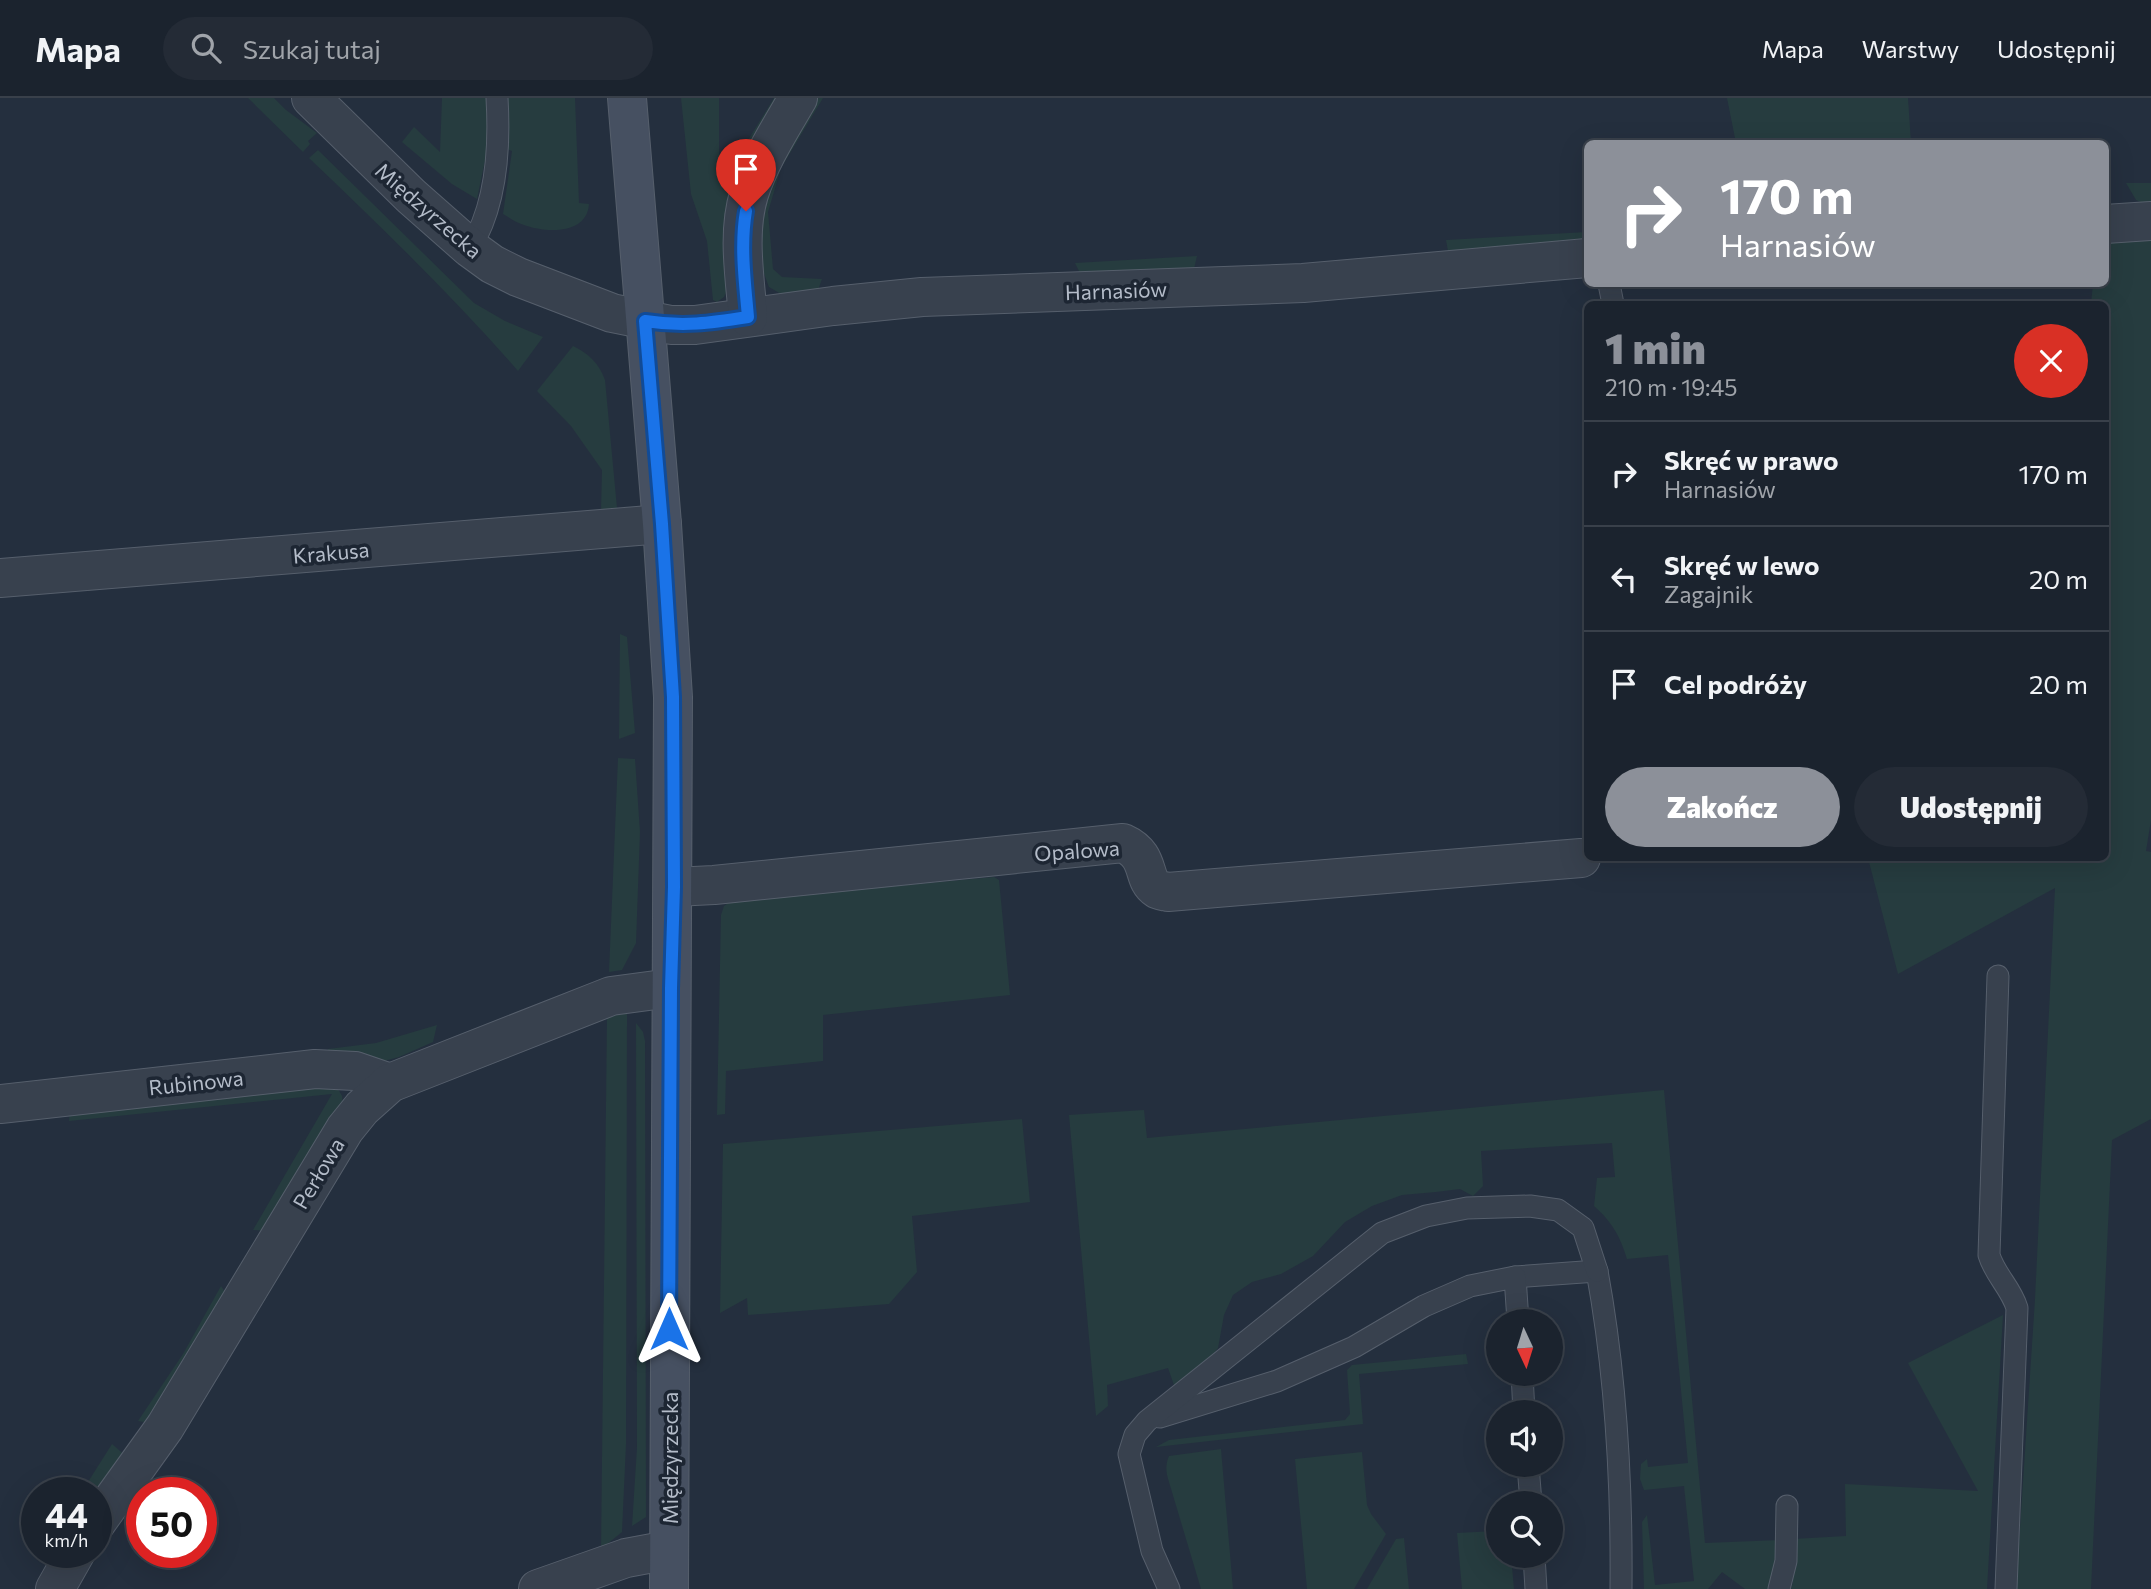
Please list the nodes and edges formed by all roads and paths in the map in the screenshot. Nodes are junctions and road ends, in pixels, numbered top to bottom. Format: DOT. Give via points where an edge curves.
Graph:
graph roads {
  1 [pos="311,98"];
  2 [pos="497,98"];
  3 [pos="627,98"];
  4 [pos="798,98"];
  5 [pos="2151,221"];
  6 [pos="2109,224"];
  7 [pos="470,248"];
  8 [pos="1584,258"];
  9 [pos="748,317"];
  10 [pos="645,321"];
  11 [pos="662,524"];
  12 [pos="0,578"];
  13 [pos="1581,858"];
  14 [pos="674,887"];
  15 [pos="1998,976"];
  16 [pos="671,988"];
  17 [pos="390,1083"];
  18 [pos="0,1104"];
  19 [pos="1597,1271"];
  20 [pos="1514,1277"];
  21 [pos="1517,1309"];
  22 [pos="1147,1421"];
  23 [pos="112,1501"];
  24 [pos="1787,1506"];
  25 [pos="669,1550"];
  26 [pos="67,1568"];
  27 [pos="1535,1568"];
  28 [pos="55,1589"];
  29 [pos="538,1589"];
  30 [pos="669,1589"];
  31 [pos="1168,1589"];
  32 [pos="1536,1589"];
  33 [pos="1621,1589"];
  34 [pos="1779,1589"];
  35 [pos="2006,1589"];
  1 -- 7 [label="street, Międzyrzecka"];
  2 -- 7 [label="lane" via="498,150 486,217"];
  3 -- 10 [label="main road, Międzyrzecka"];
  4 -- 9 [label="street" via="749,195 743,226"];
  5 -- 6 [label="street"];
  7 -- 10 [label="street, Międzyrzecka" via="518,277"];
  8 -- 9 [label="street, Harnasiów" via="1303,283 922,297"];
  9 -- 10 [label="street, Harnasiów" via="695,325"];
  10 -- 11 [label="main road, Międzyrzecka"];
  11 -- 12 [label="street, Krakusa"];
  11 -- 14 [label="main road, Międzyrzecka" via="673,697"];
  13 -- 14 [label="street, Opalowa" via="1168,892 1151,883 1140,854 1123,843"];
  14 -- 16 [label="main road, Międzyrzecka"];
  15 -- 35 [label="lane" via="1989,1255 2017,1308"];
  16 -- 17 [label="street, Perłowa" via="611,996"];
  16 -- 25 [label="main road, Międzyrzecka"];
  17 -- 18 [label="street, Rubinowa" via="355,1071 315,1069"];
  17 -- 23 [label="street, Perłowa" via="345,1129 165,1427"];
  19 -- 20 [label="lane"];
  19 -- 22 [label="lane" via="1583,1228 1558,1210 1467,1208 1426,1216 1382,1233"];
  19 -- 33 [label="lane" via="1608,1328"];
  20 -- 21 [label="lane"];
  20 -- 22 [label="lane" via="1470,1286 1424,1306 1354,1347 1277,1381"];
  22 -- 31 [label="lane" via="1135,1435 1129,1454 1152,1551"];
  24 -- 34 [label="lane" via="1786,1560"];
  25 -- 29 [label="street" via="626,1558"];
  25 -- 30 [label="main road, Międzyrzecka"];
  26 -- 28 [label="street"];
  27 -- 32 [label="lane"];
}
